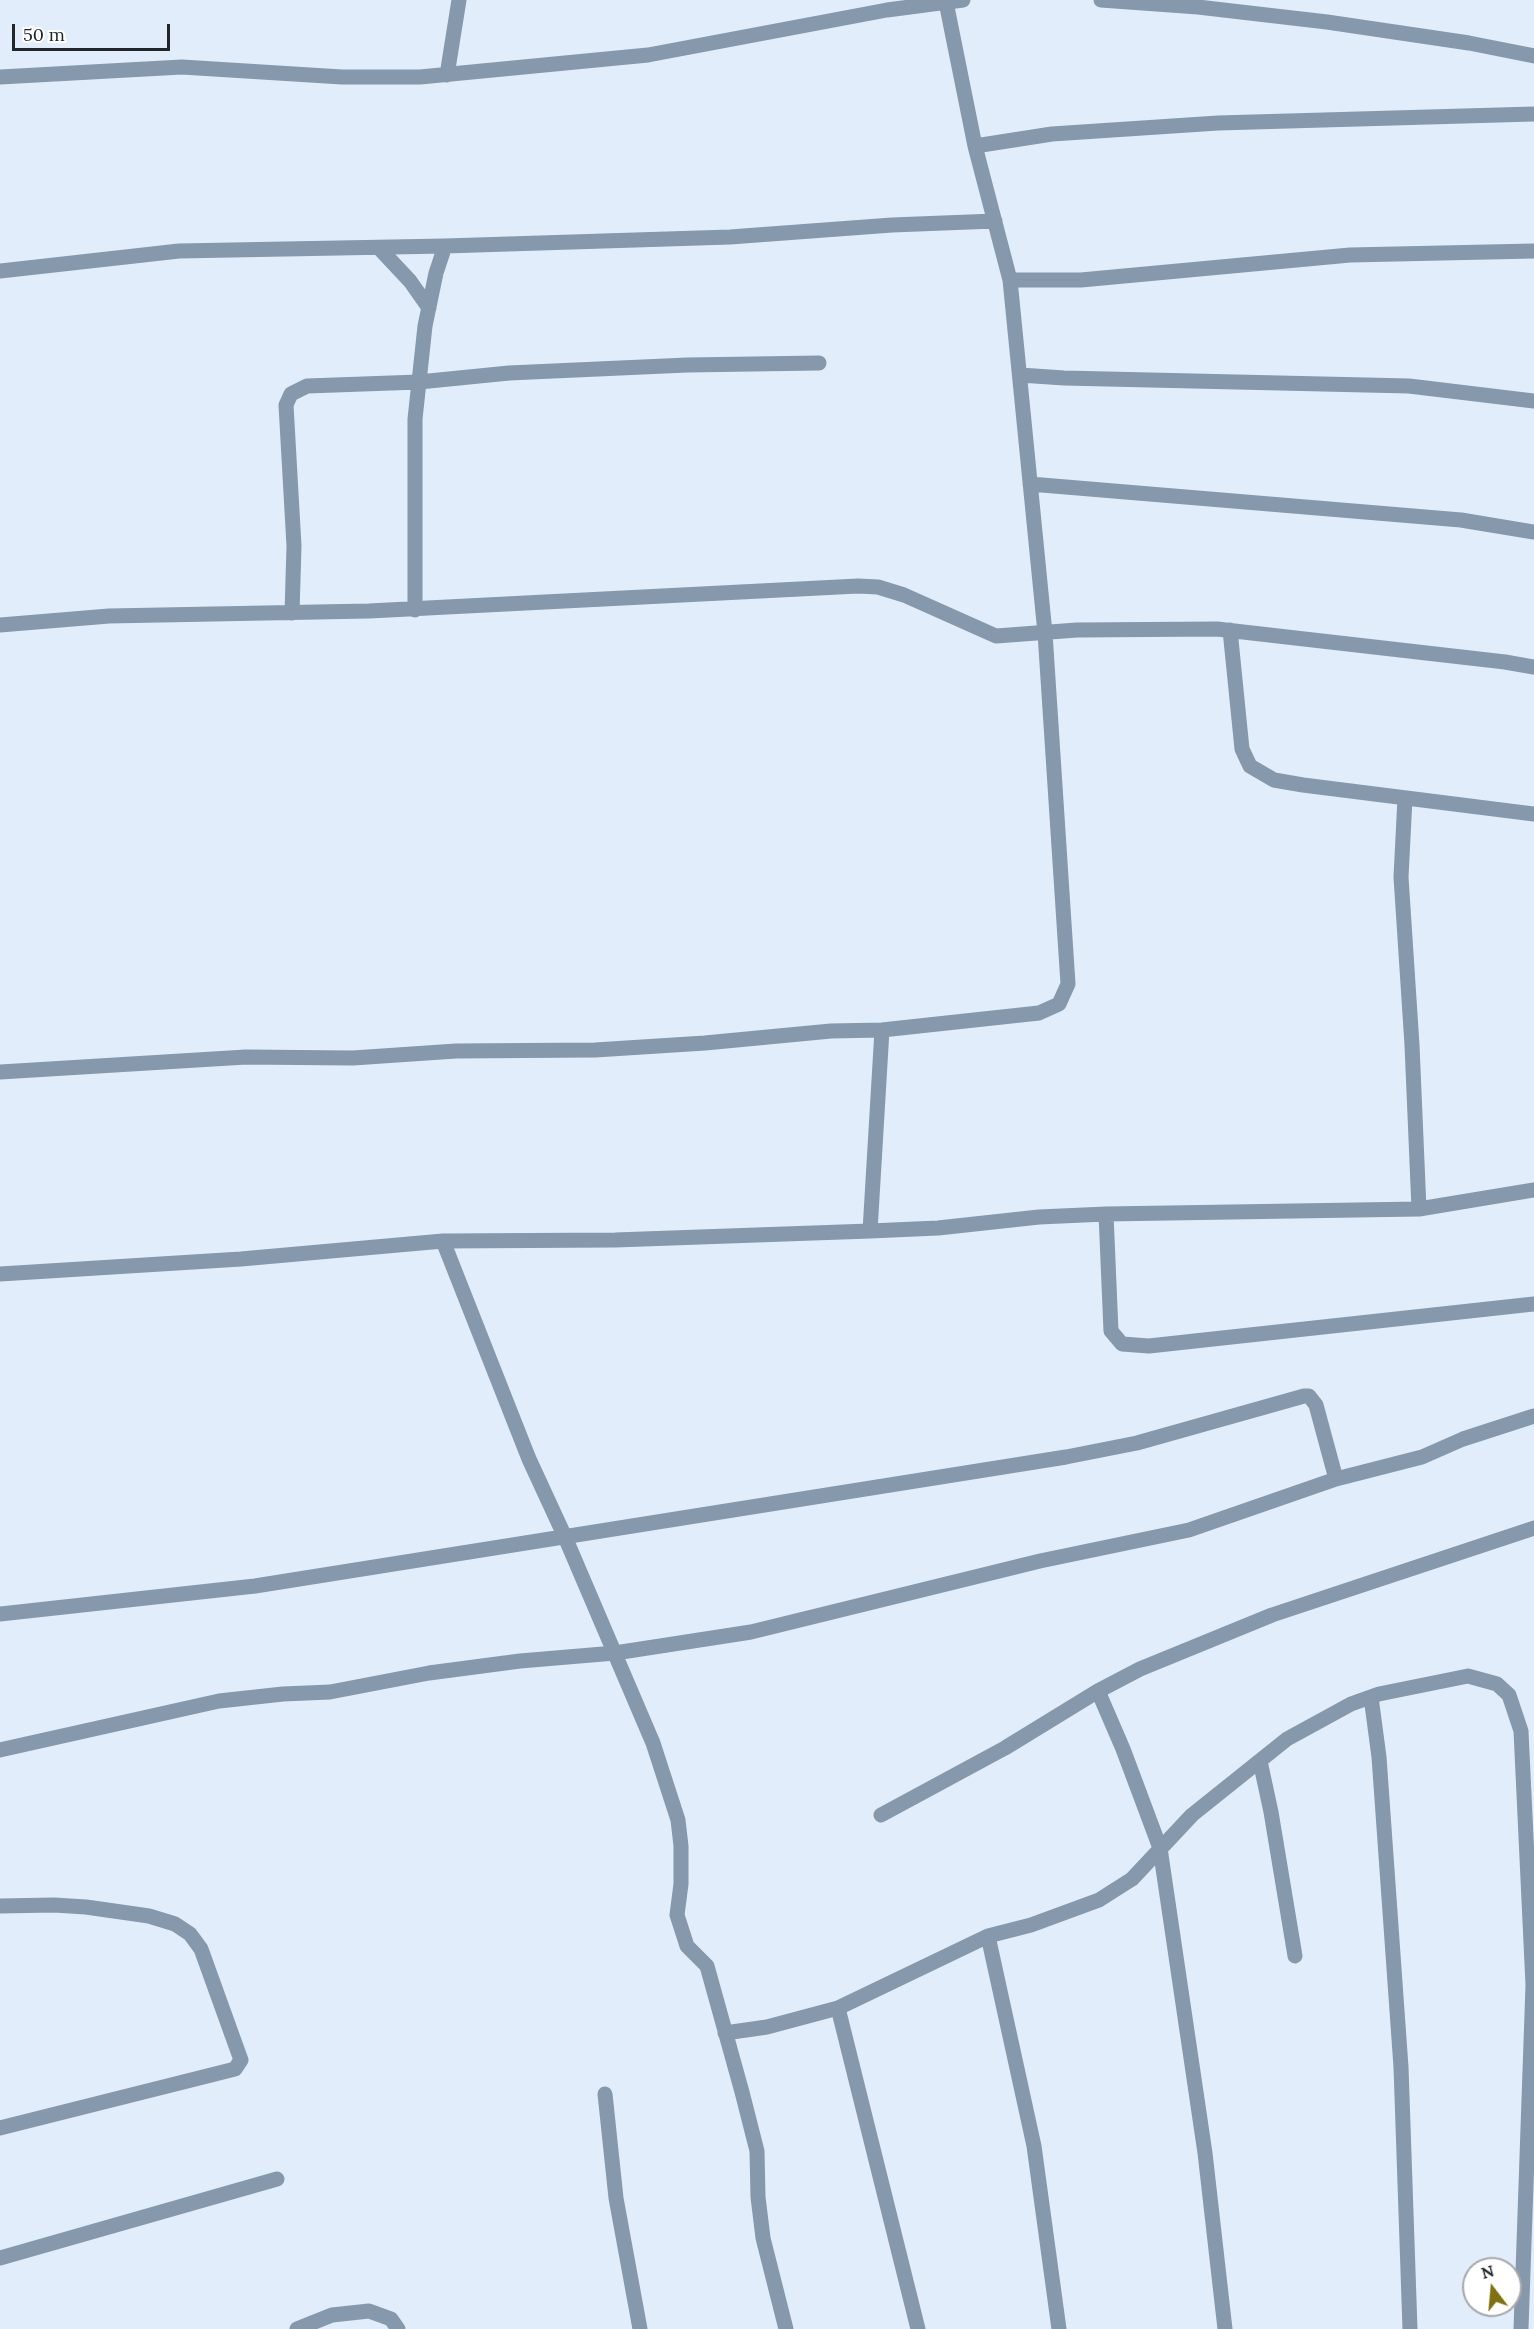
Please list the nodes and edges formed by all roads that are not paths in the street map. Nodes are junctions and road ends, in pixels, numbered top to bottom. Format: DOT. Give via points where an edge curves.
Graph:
graph roads {
  1 [pos="459,0"];
  2 [pos="963,0"];
  3 [pos="1101,0"];
  4 [pos="946,2"];
  5 [pos="1534,56"];
  6 [pos="447,75"];
  7 [pos="0,77"];
  8 [pos="1534,114"];
  9 [pos="975,146"];
  10 [pos="995,221"];
  11 [pos="445,246"];
  12 [pos="380,248"];
  13 [pos="1534,251"];
  14 [pos="0,271"];
  15 [pos="1010,280"];
  16 [pos="429,308"];
  17 [pos="819,363"];
  18 [pos="1020,375"];
  19 [pos="419,382"];
  20 [pos="1534,401"];
  21 [pos="1030,484"];
  22 [pos="1534,532"];
  23 [pos="415,609"];
  24 [pos="292,613"];
  25 [pos="0,625"];
  26 [pos="1230,630"];
  27 [pos="1045,633"];
  28 [pos="1534,667"];
  29 [pos="1405,798"];
  30 [pos="1534,814"];
  31 [pos="882,1030"];
  32 [pos="0,1072"];
  33 [pos="1534,1190"];
  34 [pos="1419,1209"];
  35 [pos="1106,1214"];
  36 [pos="870,1231"];
  37 [pos="443,1241"];
  38 [pos="0,1274"];
  39 [pos="1534,1304"];
  40 [pos="1534,1416"];
  41 [pos="1336,1479"];
  42 [pos="1534,1528"];
  43 [pos="565,1537"];
  44 [pos="0,1614"];
  45 [pos="615,1653"];
  46 [pos="1098,1691"];
  47 [pos="1371,1697"];
  48 [pos="0,1750"];
  49 [pos="1260,1761"];
  50 [pos="881,1815"];
  51 [pos="1160,1848"];
  52 [pos="0,1906"];
  53 [pos="988,1936"];
  54 [pos="1294,1956"];
  55 [pos="838,2008"];
  56 [pos="725,2033"];
  57 [pos="605,2094"];
  58 [pos="0,2128"];
  59 [pos="277,2179"];
  60 [pos="0,2258"];
  61 [pos="1529,2297"];
  62 [pos="297,2329"];
  63 [pos="398,2329"];
  64 [pos="640,2329"];
  65 [pos="786,2329"];
  66 [pos="918,2329"];
  67 [pos="1059,2329"];
  68 [pos="1225,2329"];
  69 [pos="1410,2329"];
  70 [pos="1521,2329"];
  1 -- 6 [label="street"];
  2 -- 4 [label="street"];
  3 -- 5 [label="street" via="1327,22"];
  4 -- 6 [label="street" via="648,55"];
  4 -- 9 [label="street"];
  6 -- 7 [label="street" via="342,77 182,67"];
  8 -- 9 [label="street" via="1218,123 1052,134"];
  9 -- 10 [label="street"];
  10 -- 11 [label="street" via="730,237"];
  10 -- 15 [label="street"];
  11 -- 12 [label="street"];
  11 -- 16 [label="street"];
  12 -- 14 [label="street" via="180,251"];
  12 -- 16 [label="street"];
  13 -- 15 [label="street" via="1350,255 1081,280"];
  15 -- 18 [label="street"];
  16 -- 19 [label="street"];
  17 -- 19 [label="street" via="509,373"];
  18 -- 20 [label="street" via="1409,386"];
  18 -- 21 [label="street"];
  19 -- 23 [label="street" via="415,419"];
  19 -- 24 [label="street" via="307,386 291,394 286,405 294,546"];
  21 -- 22 [label="street" via="1461,520"];
  21 -- 27 [label="street"];
  23 -- 24 [label="street"];
  23 -- 27 [label="street" via="858,586 904,595 996,636"];
  24 -- 25 [label="street" via="109,616"];
  26 -- 27 [label="street"];
  26 -- 28 [label="street"];
  26 -- 29 [label="street" via="1242,749 1250,766 1274,780"];
  27 -- 31 [label="street" via="1068,984 1059,1004 1039,1013"];
  29 -- 30 [label="street"];
  29 -- 34 [label="street" via="1401,877"];
  31 -- 32 [label="street" via="596,1050 456,1051 353,1058 246,1057"];
  31 -- 36 [label="street"];
  33 -- 34 [label="street"];
  34 -- 35 [label="street"];
  35 -- 36 [label="street"];
  35 -- 39 [label="street" via="1111,1331 1122,1344 1172,1343"];
  36 -- 37 [label="street" via="615,1240"];
  37 -- 38 [label="street"];
  37 -- 43 [label="street" via="529,1459"];
  40 -- 41 [label="street" via="1422,1457"];
  41 -- 43 [label="street" via="1316,1405 1310,1396 1304,1396 1127,1445"];
  41 -- 45 [label="street" via="1189,1530 1040,1561 751,1632"];
  42 -- 46 [label="street" via="1272,1615 1140,1669"];
  43 -- 44 [label="street" via="255,1586"];
  43 -- 45 [label="street"];
  45 -- 48 [label="street" via="429,1673 330,1692 219,1701"];
  45 -- 56 [label="street" via="653,1743 678,1821 681,1884 677,1915 687,1946 707,1966"];
  46 -- 50 [label="street" via="1005,1748"];
  46 -- 51 [label="street"];
  47 -- 49 [label="street" via="1287,1739"];
  47 -- 61 [label="street" via="1468,1676 1497,1684 1509,1695 1521,1731 1533,1985"];
  47 -- 69 [label="street" via="1379,1757 1401,2067"];
  49 -- 51 [label="street" via="1192,1815"];
  49 -- 54 [label="street"];
  51 -- 53 [label="street" via="1132,1879 1099,1900"];
  51 -- 68 [label="street" via="1205,2152"];
  52 -- 58 [label="street" via="86,1907 175,1924 190,1934 201,1949 241,2060 235,2069"];
  53 -- 55 [label="street"];
  53 -- 67 [label="street" via="1034,2145"];
  55 -- 56 [label="street" via="767,2027"];
  55 -- 66 [label="street"];
  56 -- 65 [label="street" via="757,2151 763,2238"];
  57 -- 64 [label="street" via="616,2198"];
  59 -- 60 [label="street"];
  61 -- 70 [label="street"];
  62 -- 63 [label="street" via="332,2315 369,2311 391,2319"];
}
